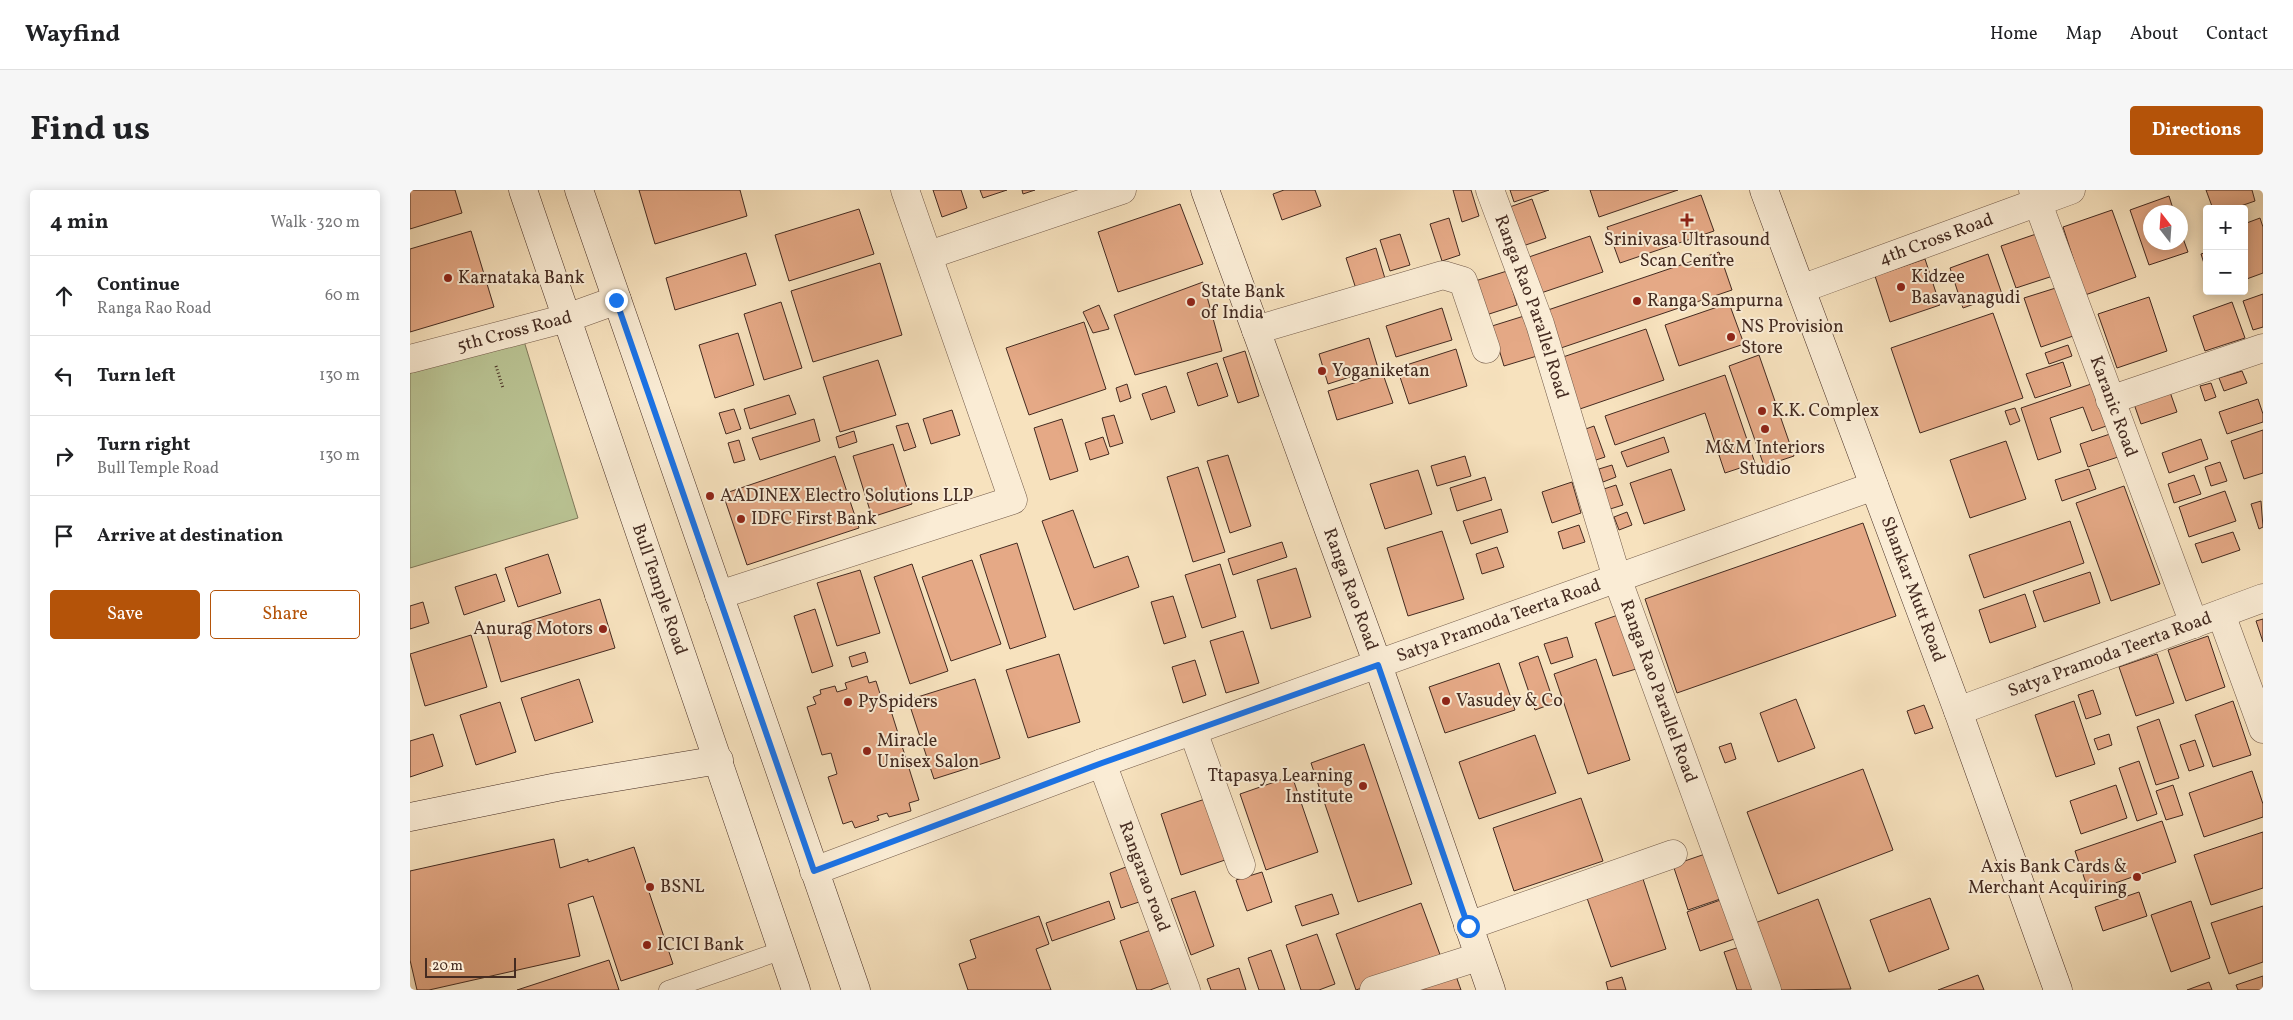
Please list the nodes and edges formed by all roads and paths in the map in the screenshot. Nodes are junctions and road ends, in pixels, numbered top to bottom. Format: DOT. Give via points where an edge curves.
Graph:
graph roads {
  1 [pos="524,190"];
  2 [pos="579,190"];
  3 [pos="905,190"];
  4 [pos="1122,190"];
  5 [pos="1205,190"];
  6 [pos="1490,190"];
  7 [pos="1764,190"];
  8 [pos="2071,190"];
  9 [pos="2035,196"];
  10 [pos="929,255"];
  11 [pos="1801,289"];
  12 [pos="616,300"];
  13 [pos="567,318"];
  14 [pos="1256,330"];
  15 [pos="2263,348"];
  16 [pos="1486,349"];
  17 [pos="410,359"];
  18 [pos="2110,400"];
  19 [pos="1874,486"];
  20 [pos="1617,578"];
  21 [pos="719,595"];
  22 [pos="2263,598"];
  23 [pos="2221,614"];
  24 [pos="2194,624"];
  25 [pos="1378,665"];
  26 [pos="1958,711"];
  27 [pos="2263,729"];
  28 [pos="1193,731"];
  29 [pos="719,760"];
  30 [pos="1102,763"];
  31 [pos="410,817"];
  32 [pos="1673,854"];
  33 [pos="1241,865"];
  34 [pos="814,871"];
  35 [pos="1468,926"];
  36 [pos="784,950"];
  37 [pos="1478,957"];
  38 [pos="668,990"];
  39 [pos="796,990"];
  40 [pos="856,990"];
  41 [pos="1186,990"];
  42 [pos="1374,990"];
  43 [pos="1491,990"];
  44 [pos="1767,990"];
  45 [pos="2058,990"];
  1 -- 13 [label="street, Bull Temple Road"];
  2 -- 12 [label="street"];
  3 -- 10 [label="street"];
  4 -- 10 [label="street"];
  5 -- 14 [label="street, Ranga Rao Road"];
  6 -- 20 [label="street, Ranga Rao Parallel Road" via="1540,324"];
  7 -- 11 [label="street, Shankar Mutt Road"];
  8 -- 9 [label="street, 4th Cross Road"];
  9 -- 11 [label="street, 4th Cross Road"];
  9 -- 18 [label="street, Karanic Road"];
  10 -- 21 [label="street" via="1013,500"];
  11 -- 19 [label="street, Shankar Mutt Road"];
  12 -- 13 [label="street, 5th Cross Road"];
  12 -- 21 [label="street"];
  13 -- 17 [label="street, 5th Cross Road"];
  13 -- 29 [label="street, Bull Temple Road"];
  14 -- 16 [label="street" via="1443,275 1463,281"];
  14 -- 25 [label="street, Ranga Rao Road"];
  15 -- 18 [label="street"];
  18 -- 24 [label="street, Karanic Road"];
  19 -- 20 [label="street, Satya Pramoda Teerta Road"];
  19 -- 26 [label="street, Shankar Mutt Road"];
  20 -- 25 [label="street, Satya Pramoda Teerta Road"];
  20 -- 44 [label="street, Ranga Rao Parallel Road"];
  21 -- 34 [label="street"];
  22 -- 23 [label="street, Satya Pramoda Teerta Road"];
  23 -- 24 [label="street, Satya Pramoda Teerta Road"];
  23 -- 27 [label="street"];
  24 -- 26 [label="street, Satya Pramoda Teerta Road"];
  25 -- 28 [label="street, Satya Pramoda Teerta Road"];
  25 -- 35 [label="street, Ranga Rao Road"];
  26 -- 45 [label="street, Shankar Mutt Road"];
  28 -- 30 [label="street, Satya Pramoda Teerta Road"];
  28 -- 33 [label="street"];
  29 -- 31 [label="street"];
  29 -- 36 [label="street, Bull Temple Road"];
  30 -- 34 [label="street, Satya Pramoda Teerta Road"];
  30 -- 41 [label="street, Rangarao road"];
  32 -- 35 [label="street"];
  34 -- 40 [label="street"];
  35 -- 37 [label="street, Ranga Rao Road"];
  36 -- 38 [label="lane"];
  36 -- 39 [label="street, Bull Temple Road"];
  37 -- 42 [label="street"];
  37 -- 43 [label="street, Ranga Rao Road"];
}
